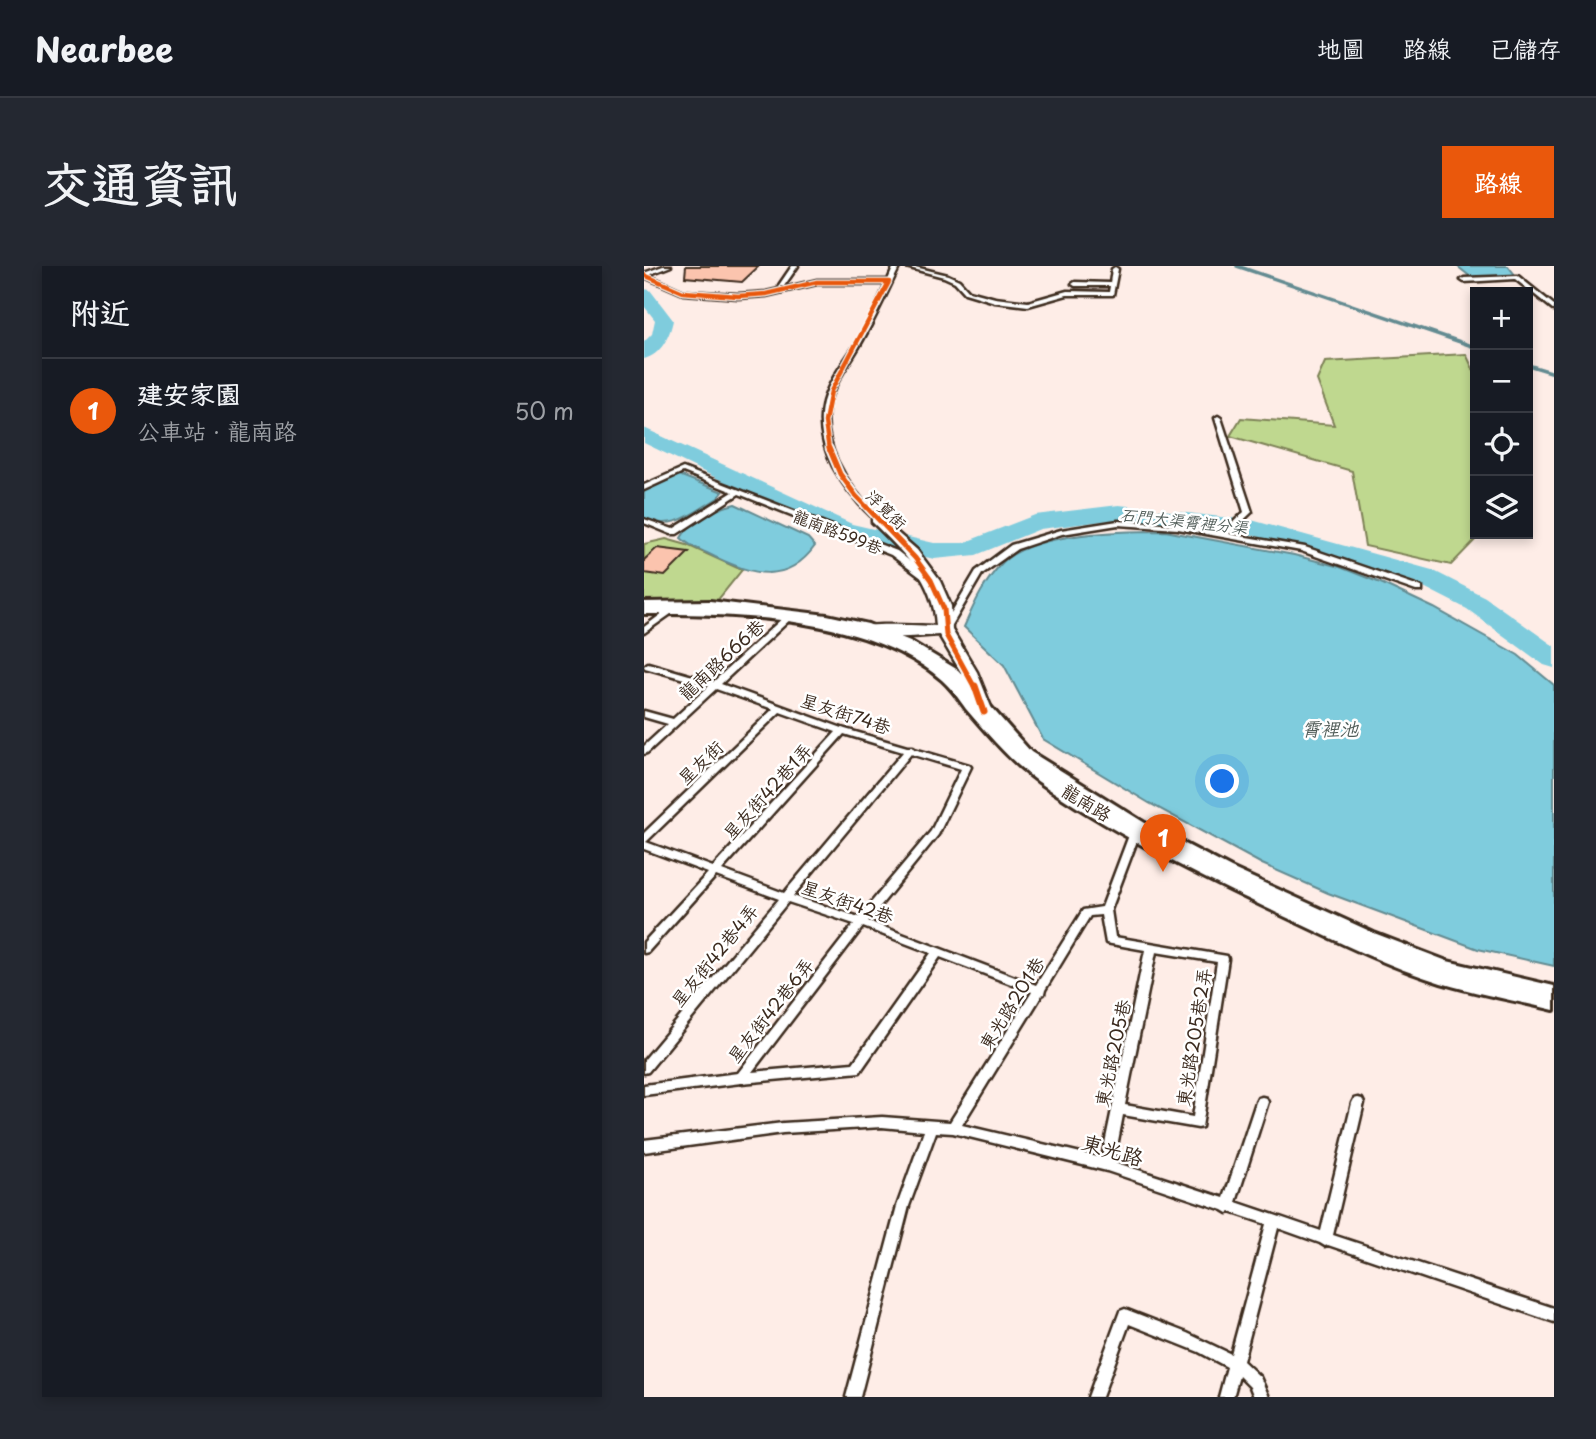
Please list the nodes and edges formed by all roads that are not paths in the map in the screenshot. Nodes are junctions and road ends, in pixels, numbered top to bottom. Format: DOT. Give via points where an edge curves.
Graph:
graph roads {
  1 [pos="668,266"];
  2 [pos="795,266"];
  3 [pos="897,266"];
  4 [pos="905,266"];
  5 [pos="1115,269"];
  6 [pos="644,275"];
  7 [pos="1464,280"];
  8 [pos="889,282"];
  9 [pos="1075,284"];
  10 [pos="782,285"];
  11 [pos="1112,285"];
  12 [pos="1554,308"];
  13 [pos="1218,418"];
  14 [pos="644,488"];
  15 [pos="738,492"];
  16 [pos="877,519"];
  17 [pos="644,521"];
  18 [pos="1226,532"];
  19 [pos="932,581"];
  20 [pos="1419,589"];
  21 [pos="644,608"];
  22 [pos="674,609"];
  23 [pos="789,617"];
  24 [pos="860,629"];
  25 [pos="944,630"];
  26 [pos="644,631"];
  27 [pos="648,666"];
  28 [pos="717,686"];
  29 [pos="779,708"];
  30 [pos="984,712"];
  31 [pos="644,714"];
  32 [pos="675,723"];
  33 [pos="842,731"];
  34 [pos="910,749"];
  35 [pos="644,751"];
  36 [pos="966,767"];
  37 [pos="1136,831"];
  38 [pos="644,839"];
  39 [pos="644,845"];
  40 [pos="715,872"];
  41 [pos="784,897"];
  42 [pos="1106,910"];
  43 [pos="861,922"];
  44 [pos="1151,948"];
  45 [pos="644,949"];
  46 [pos="938,952"];
  47 [pos="1040,991"];
  48 [pos="1554,998"];
  49 [pos="644,1068"];
  50 [pos="741,1078"];
  51 [pos="644,1090"];
  52 [pos="1262,1102"];
  53 [pos="1358,1103"];
  54 [pos="1118,1109"];
  55 [pos="932,1127"];
  56 [pos="953,1128"];
  57 [pos="644,1146"];
  58 [pos="1107,1165"];
  59 [pos="1228,1207"];
  60 [pos="1273,1222"];
  61 [pos="1325,1240"];
  62 [pos="1554,1315"];
  63 [pos="1235,1362"];
  64 [pos="853,1397"];
  65 [pos="1095,1397"];
  66 [pos="1226,1397"];
  67 [pos="1262,1397"];
  1 -- 6 [label="lane"];
  2 -- 10 [label="lane"];
  3 -- 8 [label="lane, 浮筧街"];
  4 -- 11 [label="lane" via="946,276 967,292 1028,304 1067,293 1111,295"];
  5 -- 11 [label="lane"];
  6 -- 8 [label="lane" via="683,292 738,296 817,282"];
  7 -- 12 [label="lane" via="1516,277"];
  8 -- 16 [label="lane, 浮筧街" via="825,410 834,462 850,492"];
  9 -- 11 [label="lane"];
  13 -- 18 [label="lane" via="1248,512"];
  14 -- 15 [label="lane, 龍南路599巷" via="683,470"];
  15 -- 17 [label="lane" via="674,532"];
  15 -- 19 [label="lane, 龍南路599巷" via="894,553"];
  16 -- 19 [label="street, 浮筧街" via="912,553"];
  18 -- 20 [label="lane" via="1301,549"];
  18 -- 25 [label="lane" via="1118,523 1061,532 1014,547 979,573"];
  19 -- 25 [label="street, 浮筧街" via="943,606"];
  21 -- 22 [label="main road, 龍南路"];
  22 -- 23 [label="main road, 龍南路" via="710,607"];
  22 -- 26 [label="lane"];
  23 -- 24 [label="main road, 龍南路"];
  23 -- 28 [label="lane, 龍南路666巷"];
  24 -- 25 [label="street"];
  24 -- 30 [label="main road, 龍南路" via="932,662"];
  25 -- 30 [label="street, 浮筧街" via="969,672"];
  27 -- 28 [label="lane, 星友街74巷"];
  28 -- 29 [label="lane, 星友街74巷"];
  28 -- 32 [label="lane, 龍南路666巷"];
  29 -- 33 [label="lane, 星友街74巷"];
  29 -- 38 [label="lane, 星友街"];
  30 -- 37 [label="main road, 龍南路" via="1022,758"];
  31 -- 32 [label="lane"];
  32 -- 35 [label="lane, 龍南路666巷"];
  33 -- 34 [label="lane, 星友街74巷"];
  33 -- 40 [label="lane, 星友街42巷1弄"];
  34 -- 36 [label="lane, 星友街74巷"];
  34 -- 41 [label="lane, 星友街42巷4弄"];
  36 -- 43 [label="lane, 星友街42巷6弄" via="935,832"];
  37 -- 42 [label="lane"];
  37 -- 48 [label="main road, 龍南路" via="1364,941 1444,972"];
  39 -- 40 [label="lane, 星友街42巷"];
  40 -- 41 [label="lane, 星友街42巷"];
  40 -- 45 [label="lane, 星友街42巷1弄"];
  41 -- 43 [label="lane, 星友街42巷"];
  41 -- 49 [label="lane, 星友街42巷4弄"];
  42 -- 44 [label="lane" via="1110,940"];
  42 -- 47 [label="lane, 東光路201巷" via="1087,913"];
  43 -- 46 [label="lane, 星友街42巷"];
  43 -- 50 [label="lane, 星友街42巷6弄"];
  44 -- 54 [label="lane, 東光路205巷"];
  44 -- 54 [label="lane, 東光路205巷2弄" via="1223,959 1198,1123"];
  46 -- 47 [label="lane, 星友街42巷"];
  46 -- 50 [label="lane" via="856,1068"];
  47 -- 56 [label="lane, 東光路201巷"];
  50 -- 51 [label="lane, 星友街42巷6弄"];
  52 -- 59 [label="lane"];
  53 -- 61 [label="lane"];
  54 -- 58 [label="lane, 東光路205巷"];
  55 -- 56 [label="lane, 東光路"];
  55 -- 57 [label="lane, 東光路" via="882,1122 783,1128"];
  55 -- 64 [label="lane" via="903,1206"];
  56 -- 58 [label="lane, 東光路"];
  58 -- 59 [label="lane, 東光路"];
  59 -- 60 [label="lane, 東光路"];
  60 -- 61 [label="lane, 東光路"];
  60 -- 63 [label="lane"];
  61 -- 62 [label="lane, 東光路"];
  63 -- 65 [label="lane" via="1125,1316"];
  63 -- 66 [label="lane"];
  63 -- 67 [label="lane" via="1259,1386"];
}
